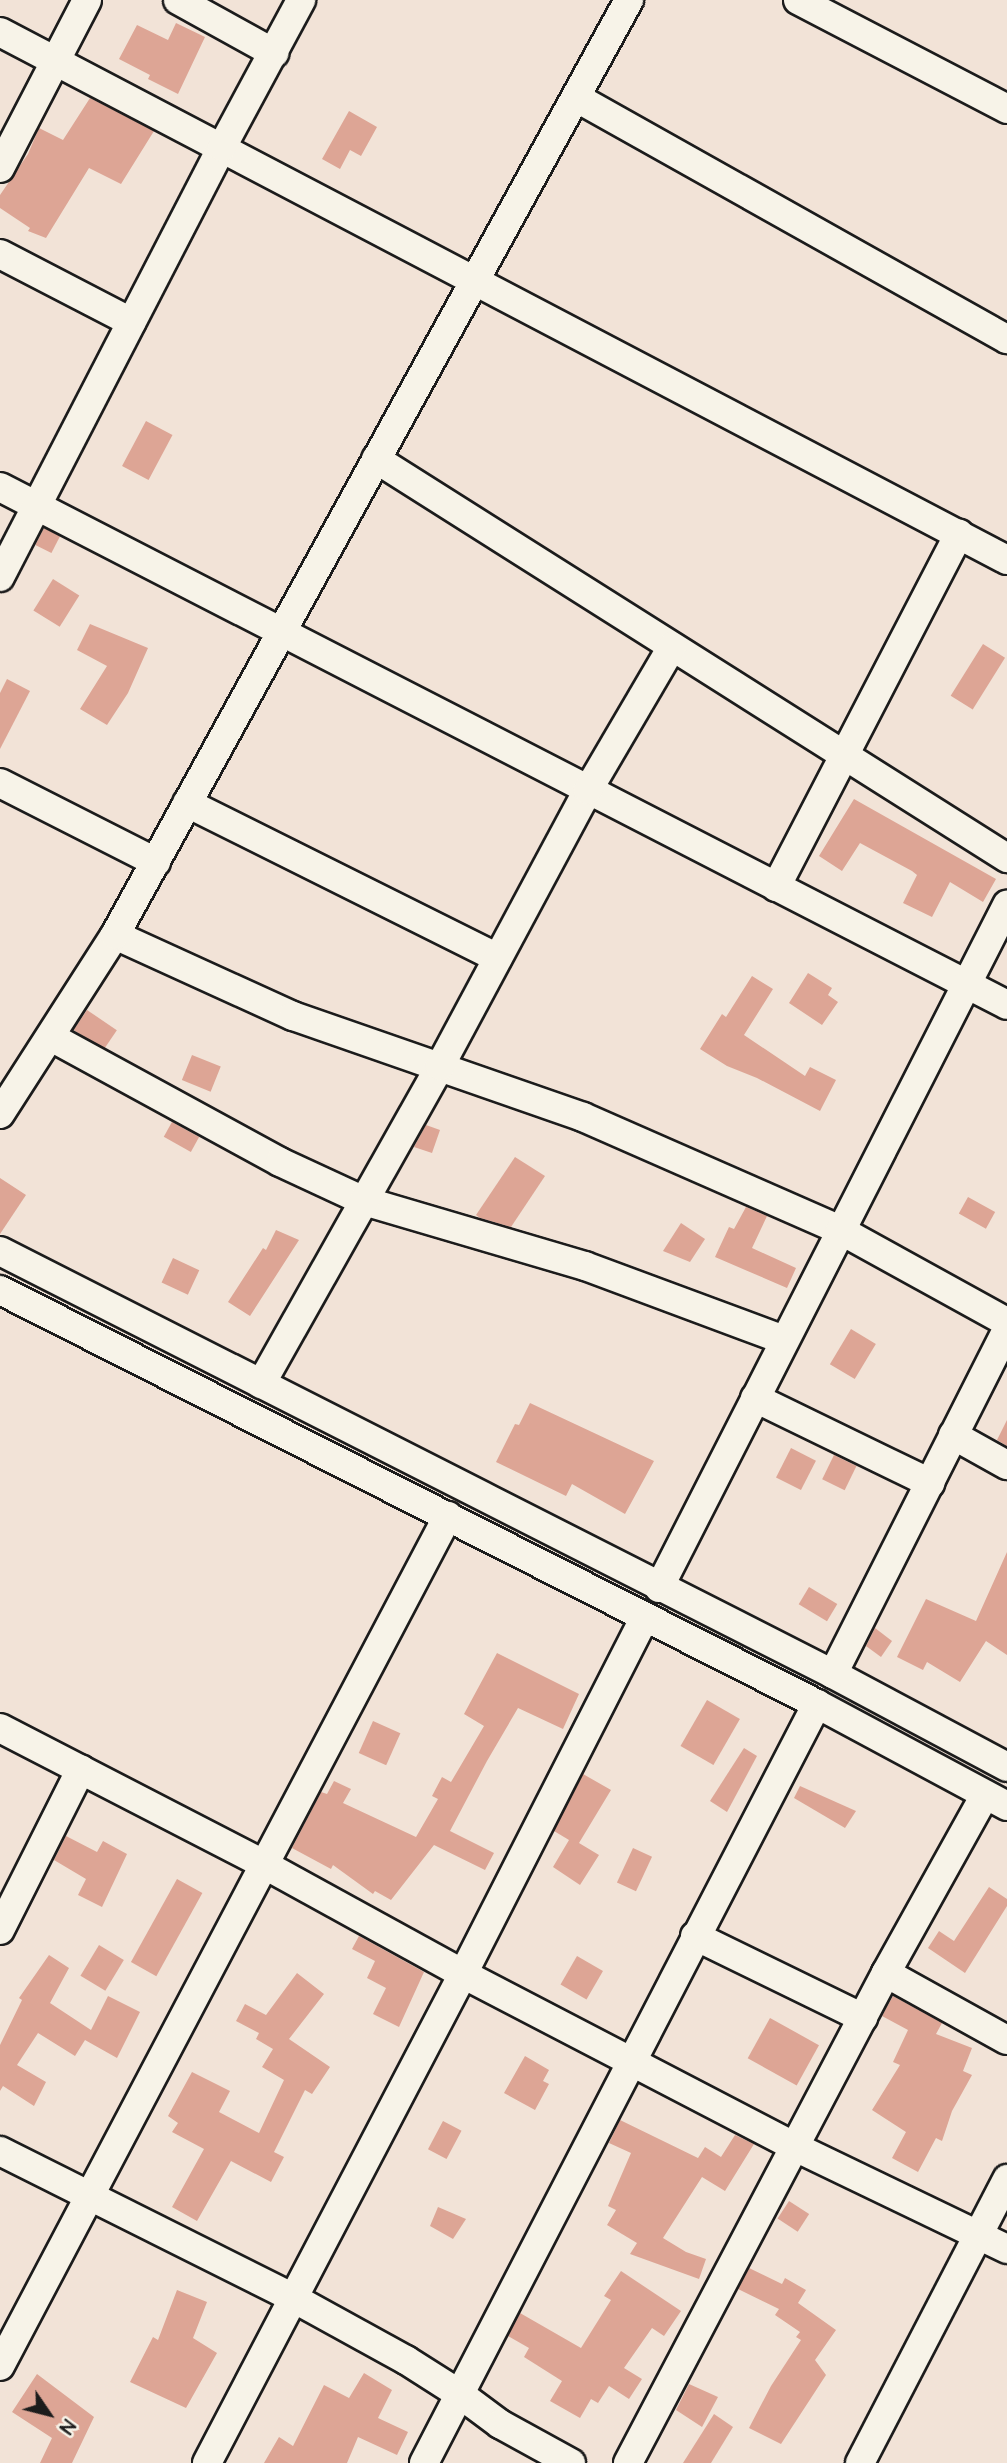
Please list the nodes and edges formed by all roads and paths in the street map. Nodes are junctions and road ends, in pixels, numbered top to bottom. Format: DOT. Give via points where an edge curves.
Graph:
graph roads {
  1 [pos="87,0"];
  2 [pos="178,0"];
  3 [pos="301,0"];
  4 [pos="629,0"];
  5 [pos="798,0"];
  6 [pos="0,32"];
  7 [pos="274,53"];
  8 [pos="56,60"];
  9 [pos="577,98"];
  10 [pos="1007,108"];
  11 [pos="222,147"];
  12 [pos="0,168"];
  13 [pos="0,254"];
  14 [pos="475,279"];
  15 [pos="131,322"];
  16 [pos="1007,339"];
  17 [pos="376,458"];
  18 [pos="0,487"];
  19 [pos="36,506"];
  20 [pos="959,534"];
  21 [pos="1007,560"];
  22 [pos="0,577"];
  23 [pos="279,632"];
  24 [pos="672,647"];
  25 [pos="843,755"];
  26 [pos="0,783"];
  27 [pos="588,790"];
  28 [pos="187,803"];
  29 [pos="1007,858"];
  30 [pos="156,862"];
  31 [pos="776,887"];
  32 [pos="1007,905"];
  33 [pos="116,935"];
  34 [pos="498,958"];
  35 [pos="966,983"];
  36 [pos="1007,1004"];
  37 [pos="51,1037"];
  38 [pos="440,1066"];
  39 [pos="0,1114"];
  40 [pos="364,1201"];
  41 [pos="840,1230"];
  42 [pos="0,1251"];
  43 [pos="0,1290"];
  44 [pos="1007,1322"];
  45 [pos="1007,1329"];
  46 [pos="784,1340"];
  47 [pos="261,1384"];
  48 [pos="755,1398"];
  49 [pos="953,1435"];
  50 [pos="1007,1465"];
  51 [pos="930,1483"];
  52 [pos="448,1516"];
  53 [pos="659,1588"];
  54 [pos="644,1618"];
  55 [pos="833,1674"];
  56 [pos="817,1704"];
  57 [pos="0,1728"];
  58 [pos="1003,1756"];
  59 [pos="81,1769"];
  60 [pos="996,1800"];
  61 [pos="265,1865"];
  62 [pos="0,1930"];
  63 [pos="695,1936"];
  64 [pos="463,1973"];
  65 [pos="886,1973"];
  66 [pos="863,2018"];
  67 [pos="1007,2040"];
  68 [pos="631,2059"];
  69 [pos="795,2147"];
  70 [pos="0,2151"];
  71 [pos="1007,2179"];
  72 [pos="89,2196"];
  73 [pos="979,2235"];
  74 [pos="1007,2249"];
  75 [pos="295,2299"];
  76 [pos="0,2366"];
  77 [pos="461,2395"];
  78 [pos="207,2463"];
  79 [pos="424,2463"];
  80 [pos="571,2463"];
  81 [pos="628,2463"];
  82 [pos="860,2463"];
  1 -- 8 [label="street"];
  2 -- 7 [label="street"];
  3 -- 7 [label="street"];
  4 -- 9 [label="street"];
  5 -- 10 [label="street"];
  6 -- 8 [label="street"];
  7 -- 11 [label="street"];
  8 -- 11 [label="street"];
  8 -- 12 [label="street"];
  9 -- 14 [label="street"];
  9 -- 16 [label="street"];
  11 -- 14 [label="street"];
  11 -- 15 [label="street"];
  13 -- 15 [label="street"];
  14 -- 17 [label="street"];
  14 -- 20 [label="street"];
  15 -- 19 [label="street"];
  17 -- 23 [label="street"];
  17 -- 24 [label="street"];
  18 -- 19 [label="street"];
  19 -- 22 [label="street"];
  19 -- 23 [label="street"];
  20 -- 21 [label="street"];
  20 -- 25 [label="street"];
  23 -- 27 [label="street"];
  23 -- 28 [label="street"];
  24 -- 25 [label="street"];
  24 -- 27 [label="street"];
  25 -- 29 [label="street"];
  25 -- 31 [label="street"];
  26 -- 30 [label="street"];
  27 -- 31 [label="street"];
  27 -- 34 [label="street"];
  28 -- 30 [label="street"];
  28 -- 34 [label="street"];
  30 -- 33 [label="street"];
  31 -- 35 [label="street"];
  32 -- 35 [label="street"];
  33 -- 37 [label="street"];
  33 -- 38 [label="street" via="293,1016"];
  34 -- 38 [label="street"];
  35 -- 36 [label="street"];
  35 -- 41 [label="street"];
  37 -- 39 [label="street"];
  37 -- 40 [label="street" via="280,1162"];
  38 -- 40 [label="street"];
  38 -- 41 [label="street" via="583,1117"];
  40 -- 46 [label="street" via="585,1266"];
  40 -- 47 [label="street"];
  41 -- 44 [label="street"];
  41 -- 46 [label="street"];
  42 -- 47 [label="street"];
  43 -- 52 [label="street"];
  45 -- 49 [label="street"];
  46 -- 48 [label="street"];
  47 -- 53 [label="street"];
  48 -- 51 [label="street"];
  48 -- 53 [label="street"];
  49 -- 50 [label="street"];
  49 -- 51 [label="street"];
  51 -- 55 [label="street"];
  52 -- 54 [label="street"];
  52 -- 61 [label="street"];
  53 -- 55 [label="street"];
  54 -- 56 [label="street"];
  54 -- 64 [label="street"];
  55 -- 58 [label="street"];
  56 -- 60 [label="street"];
  56 -- 63 [label="street"];
  57 -- 59 [label="street"];
  59 -- 61 [label="street"];
  59 -- 62 [label="street"];
  60 -- 65 [label="street"];
  61 -- 64 [label="street"];
  61 -- 72 [label="street"];
  63 -- 66 [label="street"];
  63 -- 68 [label="street"];
  64 -- 68 [label="street"];
  64 -- 75 [label="street"];
  65 -- 66 [label="street"];
  65 -- 67 [label="street"];
  66 -- 69 [label="street"];
  68 -- 69 [label="street"];
  68 -- 77 [label="street"];
  69 -- 73 [label="street"];
  69 -- 81 [label="street"];
  70 -- 72 [label="street"];
  71 -- 73 [label="street"];
  72 -- 75 [label="street"];
  72 -- 76 [label="street"];
  73 -- 74 [label="street"];
  73 -- 82 [label="street"];
  75 -- 77 [label="street"];
  75 -- 78 [label="street"];
  77 -- 79 [label="street"];
  77 -- 80 [label="street" via="500,2424"];
}
